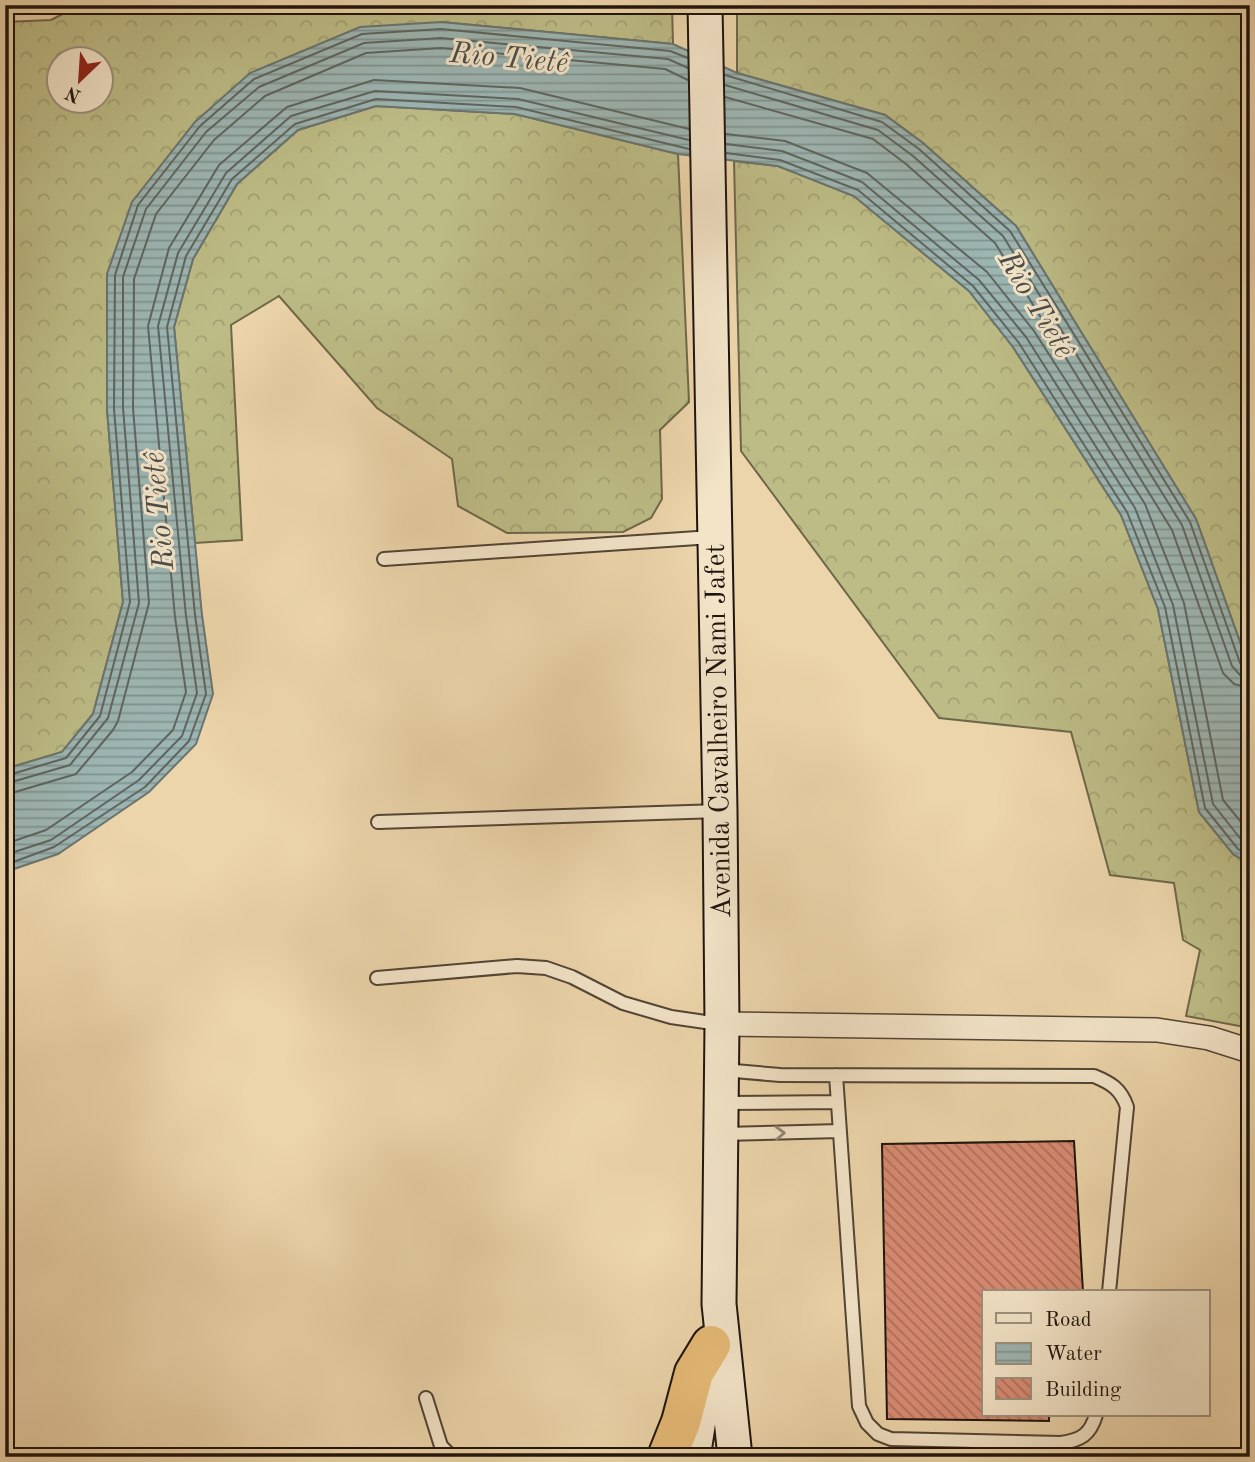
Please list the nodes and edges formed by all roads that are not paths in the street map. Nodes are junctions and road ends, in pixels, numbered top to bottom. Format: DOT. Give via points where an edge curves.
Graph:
graph roads {
  1 [pos="705,5"];
  2 [pos="714,537"];
  3 [pos="384,559"];
  4 [pos="720,811"];
  5 [pos="378,822"];
  6 [pos="377,978"];
  7 [pos="722,1024"];
  8 [pos="1250,1051"];
  9 [pos="722,1070"];
  10 [pos="836,1075"];
  11 [pos="838,1102"];
  12 [pos="720,1118"];
  13 [pos="840,1131"];
  14 [pos="1109,1290"];
  15 [pos="719,1304"];
  16 [pos="711,1345"];
  17 [pos="426,1398"];
  18 [pos="1097,1416"];
  19 [pos="452,1457"];
  20 [pos="667,1457"];
  21 [pos="693,1457"];
  22 [pos="735,1457"];
  1 -- 2 [label="main road, Avenida Cavalheiro Nami Jafet"];
  2 -- 3 [label="lane"];
  2 -- 4 [label="main road, Avenida Cavalheiro Nami Jafet"];
  4 -- 5 [label="lane"];
  4 -- 7 [label="main road, Avenida Cavalheiro Nami Jafet"];
  6 -- 7 [label="lane" via="517,966 546,968 623,1003 671,1017"];
  7 -- 8 [label="street" via="1157,1030 1209,1038"];
  7 -- 9 [label="main road, Avenida Cavalheiro Nami Jafet"];
  9 -- 10 [label="lane"];
  9 -- 12 [label="main road, Avenida Cavalheiro Nami Jafet"];
  10 -- 11 [label="lane"];
  10 -- 14 [label="lane" via="1094,1076 1112,1084 1128,1107"];
  11 -- 12 [label="lane"];
  11 -- 13 [label="lane"];
  12 -- 13 [label="lane, one-way"];
  12 -- 15 [label="main road, Avenida Cavalheiro Nami Jafet"];
  13 -- 18 [label="lane" via="854,1358 859,1406 867,1423 891,1439 1061,1443 1079,1440 1092,1430"];
  15 -- 16 [label="main road"];
  15 -- 22 [label="main road, Avenida Cavalheiro Nami Jafet"];
  16 -- 20 [label="highway" via="694,1373"];
  16 -- 21 [label="main road"];
  17 -- 19 [label="lane" via="441,1446"];
}
